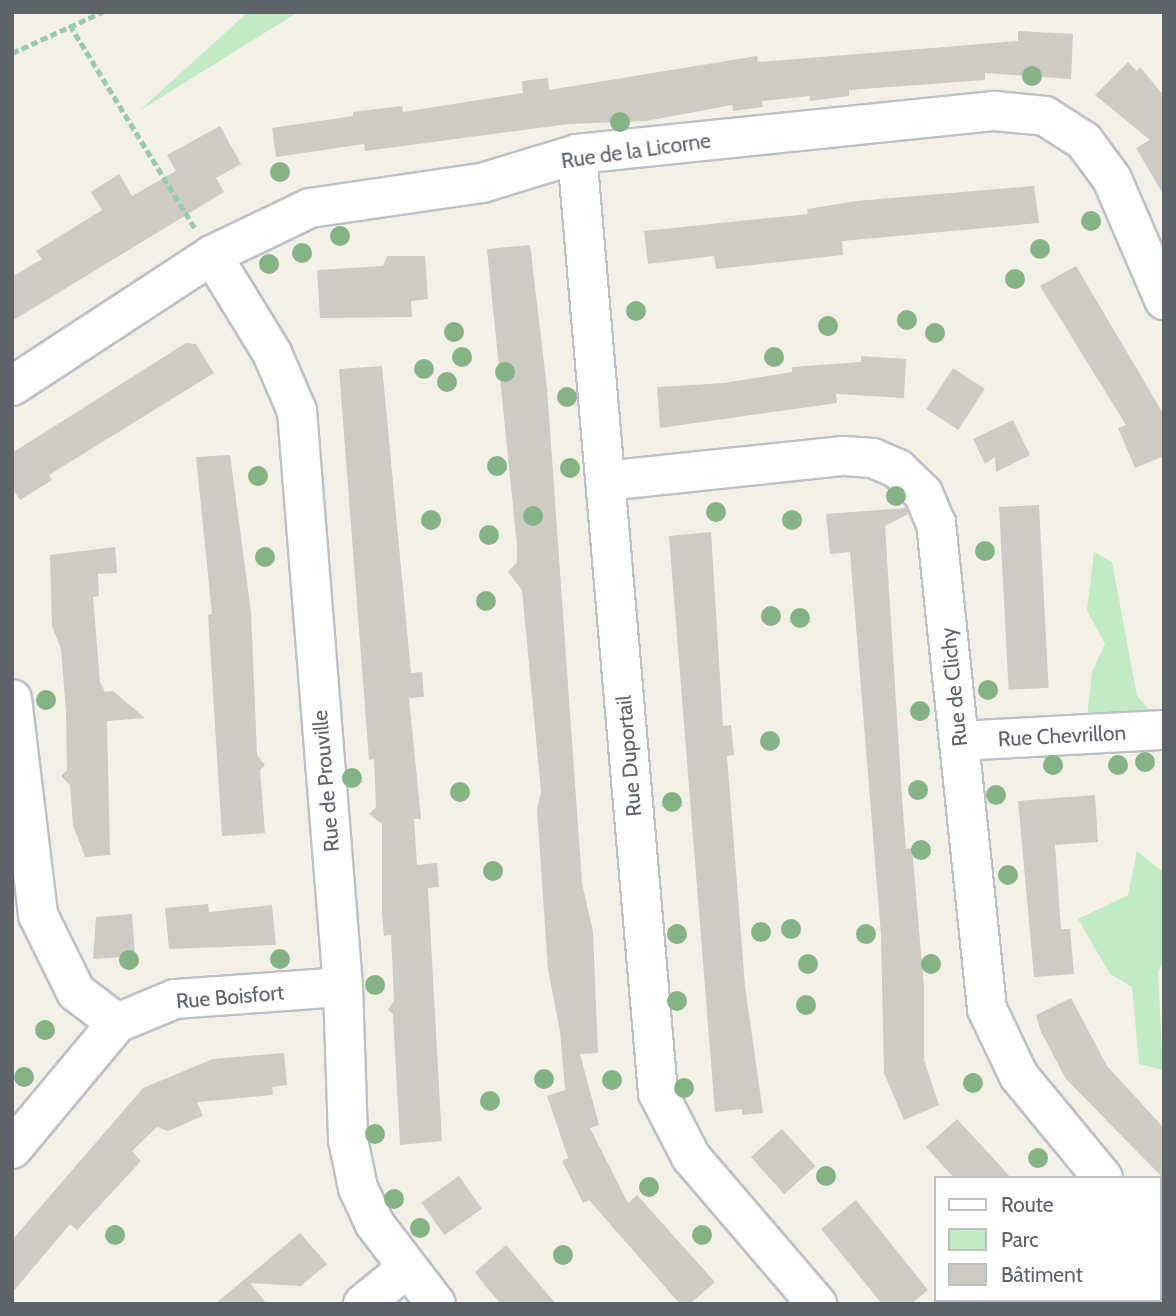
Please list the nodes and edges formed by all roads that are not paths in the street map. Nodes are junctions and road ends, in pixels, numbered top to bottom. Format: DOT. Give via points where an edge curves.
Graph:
graph roads {
  1 [pos="577,154"];
  2 [pos="212,255"];
  3 [pos="1164,300"];
  4 [pos="12,386"];
  5 [pos="605,481"];
  6 [pos="12,699"];
  7 [pos="1164,730"];
  8 [pos="959,741"];
  9 [pos="17,780"];
  10 [pos="343,987"];
  11 [pos="117,1023"];
  12 [pos="12,1149"];
  13 [pos="1101,1176"];
  14 [pos="406,1269"];
  15 [pos="363,1304"];
  16 [pos="436,1304"];
  17 [pos="817,1304"];
  1 -- 2 [label="street, Rue de la Licorne" via="482,183 310,208"];
  1 -- 3 [label="street, Rue de la Licorne" via="995,111 1045,116 1084,141 1112,179"];
  1 -- 5 [label="street, Rue Duportail"];
  2 -- 4 [label="street, Rue de la Licorne"];
  2 -- 10 [label="street, Rue de Prouville" via="272,353 297,411"];
  5 -- 8 [label="street, Rue de Clichy" via="844,456 873,458 898,469 923,493 936,523"];
  5 -- 17 [label="street, Rue Duportail" via="657,1093 691,1157"];
  6 -- 9 [label="street"];
  7 -- 8 [label="street, Rue Chevrillon"];
  8 -- 13 [label="street, Rue de Clichy" via="988,1009 1019,1076"];
  9 -- 11 [label="street" via="43,926 76,992"];
  10 -- 11 [label="street, Rue Boisfort" via="175,999"];
  10 -- 14 [label="street, Rue de Prouville" via="348,1140 358,1188 374,1223"];
  11 -- 12 [label="street, Rue Boisfort"];
  14 -- 15 [label="street"];
  14 -- 16 [label="street, Rue de Prouville"];
}
